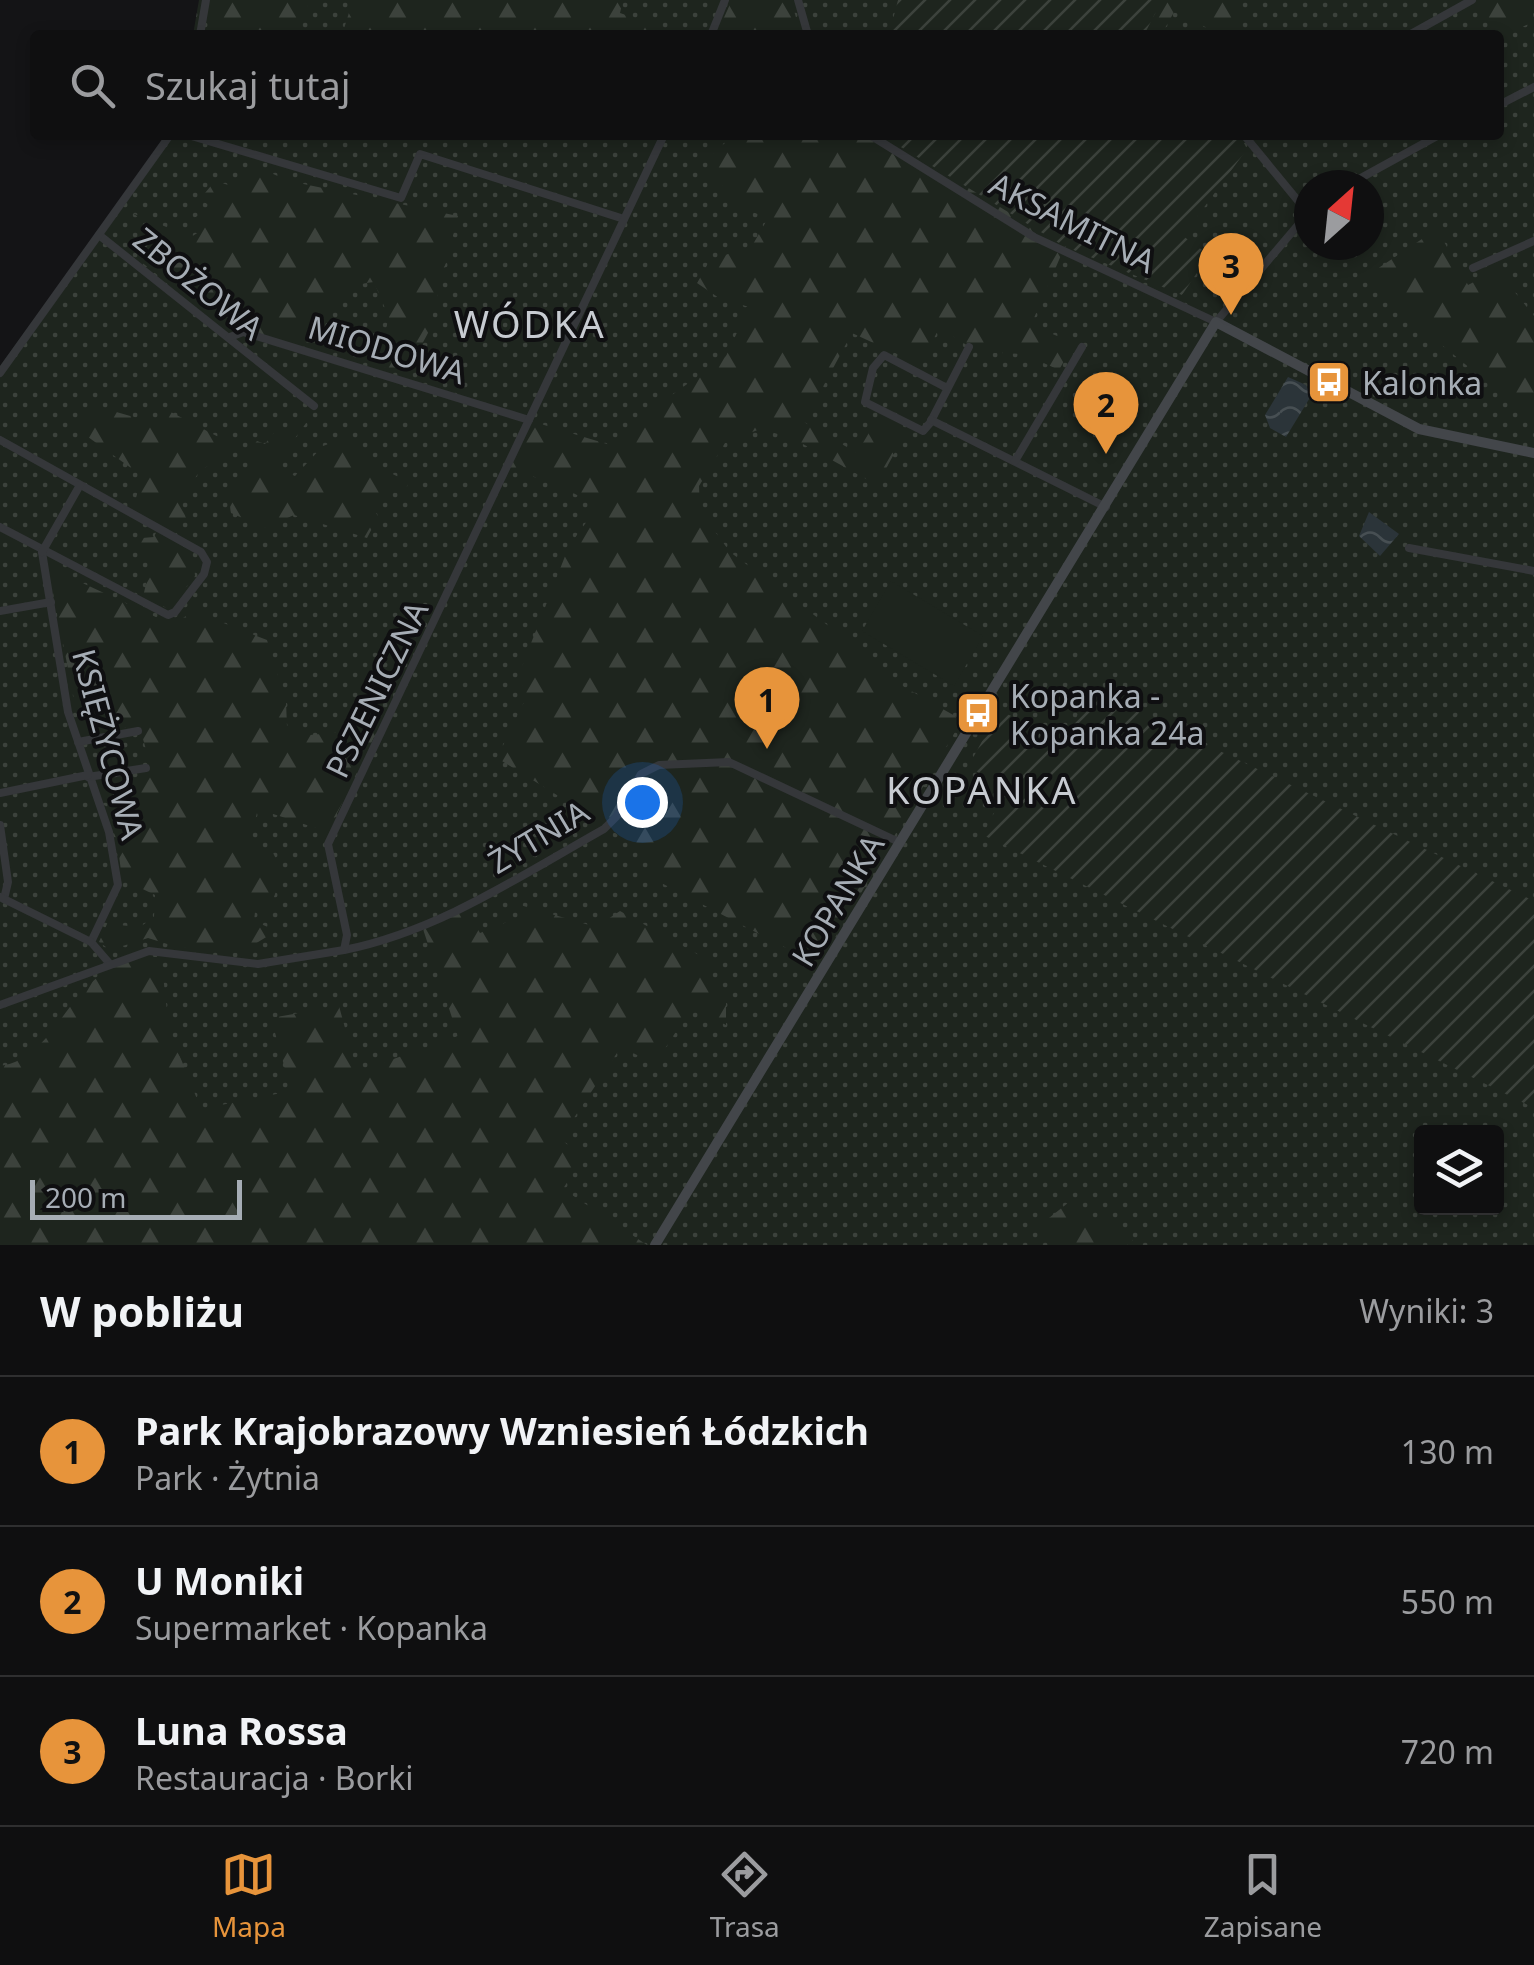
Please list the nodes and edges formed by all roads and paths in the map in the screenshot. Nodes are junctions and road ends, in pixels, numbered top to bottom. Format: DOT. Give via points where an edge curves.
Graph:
graph roads {
  1 [pos="206,0"];
  2 [pos="725,0"];
  3 [pos="798,0"];
  4 [pos="1472,0"];
  5 [pos="201,30"];
  6 [pos="713,30"];
  7 [pos="807,30"];
  8 [pos="1419,30"];
  9 [pos="1534,87"];
  10 [pos="1504,102"];
  11 [pos="166,140"];
  12 [pos="205,140"];
  13 [pos="662,140"];
  14 [pos="878,140"];
  15 [pos="1248,140"];
  16 [pos="1430,140"];
  17 [pos="1375,170"];
  18 [pos="1294,196"];
  19 [pos="624,219"];
  20 [pos="1294,230"];
  21 [pos="99,235"];
  22 [pos="1534,241"];
  23 [pos="1473,268"];
  24 [pos="1216,322"];
  25 [pos="230,337"];
  26 [pos="969,347"];
  27 [pos="1082,347"];
  28 [pos="0,373"];
  29 [pos="948,388"];
  30 [pos="314,406"];
  31 [pos="529,420"];
  32 [pos="931,420"];
  33 [pos="0,440"];
  34 [pos="1534,453"];
  35 [pos="1014,461"];
  36 [pos="80,485"];
  37 [pos="1106,507"];
  38 [pos="0,527"];
  39 [pos="1410,548"];
  40 [pos="42,552"];
  41 [pos="1534,571"];
  42 [pos="51,602"];
  43 [pos="0,611"];
  44 [pos="138,731"];
  45 [pos="78,742"];
  46 [pos="146,768"];
  47 [pos="88,776"];
  48 [pos="0,793"];
  49 [pos="0,825"];
  50 [pos="901,842"];
  51 [pos="2,898"];
  52 [pos="92,942"];
  53 [pos="344,950"];
  54 [pos="110,964"];
  55 [pos="0,1005"];
  56 [pos="655,1245"];
  1 -- 5 [label="street"];
  2 -- 6 [label="street"];
  3 -- 7 [label="street"];
  4 -- 8 [label="street"];
  9 -- 10 [label="street"];
  11 -- 21 [label="street"];
  12 -- 19 [label="street" via="401,198 420,154"];
  13 -- 19 [label="street, PSZENICZNA"];
  14 -- 24 [label="street, AKSAMITNA" via="1034,237"];
  15 -- 18 [label="street"];
  16 -- 17 [label="street"];
  19 -- 31 [label="street, PSZENICZNA"];
  20 -- 24 [label="street"];
  21 -- 25 [label="street, ZBOŻOWA"];
  21 -- 28 [label="street"];
  22 -- 23 [label="street"];
  24 -- 34 [label="street, AKSAMITNA" via="1418,429"];
  24 -- 37 [label="street, KOPANKA"];
  25 -- 30 [label="street, ZBOŻOWA"];
  25 -- 31 [label="street, MIODOWA" via="243,332"];
  26 -- 29 [label="street"];
  27 -- 35 [label="street"];
  29 -- 32 [label="street"];
  29 -- 32 [label="street" via="878,357 865,402 922,431"];
  31 -- 53 [label="street, PSZENICZNA" via="328,844 347,935"];
  32 -- 35 [label="street"];
  33 -- 36 [label="street"];
  35 -- 37 [label="street"];
  36 -- 40 [label="street"];
  36 -- 40 [label="street" via="188,544 206,562 204,574 175,612 156,611"];
  37 -- 50 [label="street, KOPANKA"];
  38 -- 40 [label="street"];
  39 -- 41 [label="street"];
  40 -- 42 [label="street, KSIĘŻYCOWA"];
  42 -- 43 [label="street"];
  42 -- 45 [label="street, KSIĘŻYCOWA"];
  44 -- 45 [label="street"];
  45 -- 47 [label="street, KSIĘŻYCOWA"];
  46 -- 47 [label="street"];
  47 -- 48 [label="street"];
  47 -- 52 [label="street, KSIĘŻYCOWA" via="109,832 118,885"];
  49 -- 51 [label="street" via="8,882"];
  50 -- 53 [label="street, ŻYTNIA" via="741,765 659,765 640,774 604,829 455,913 389,941"];
  50 -- 56 [label="street, KOPANKA"];
  51 -- 52 [label="street"];
  52 -- 54 [label="street"];
  53 -- 54 [label="street" via="258,964 149,950"];
  54 -- 55 [label="street"];
}
